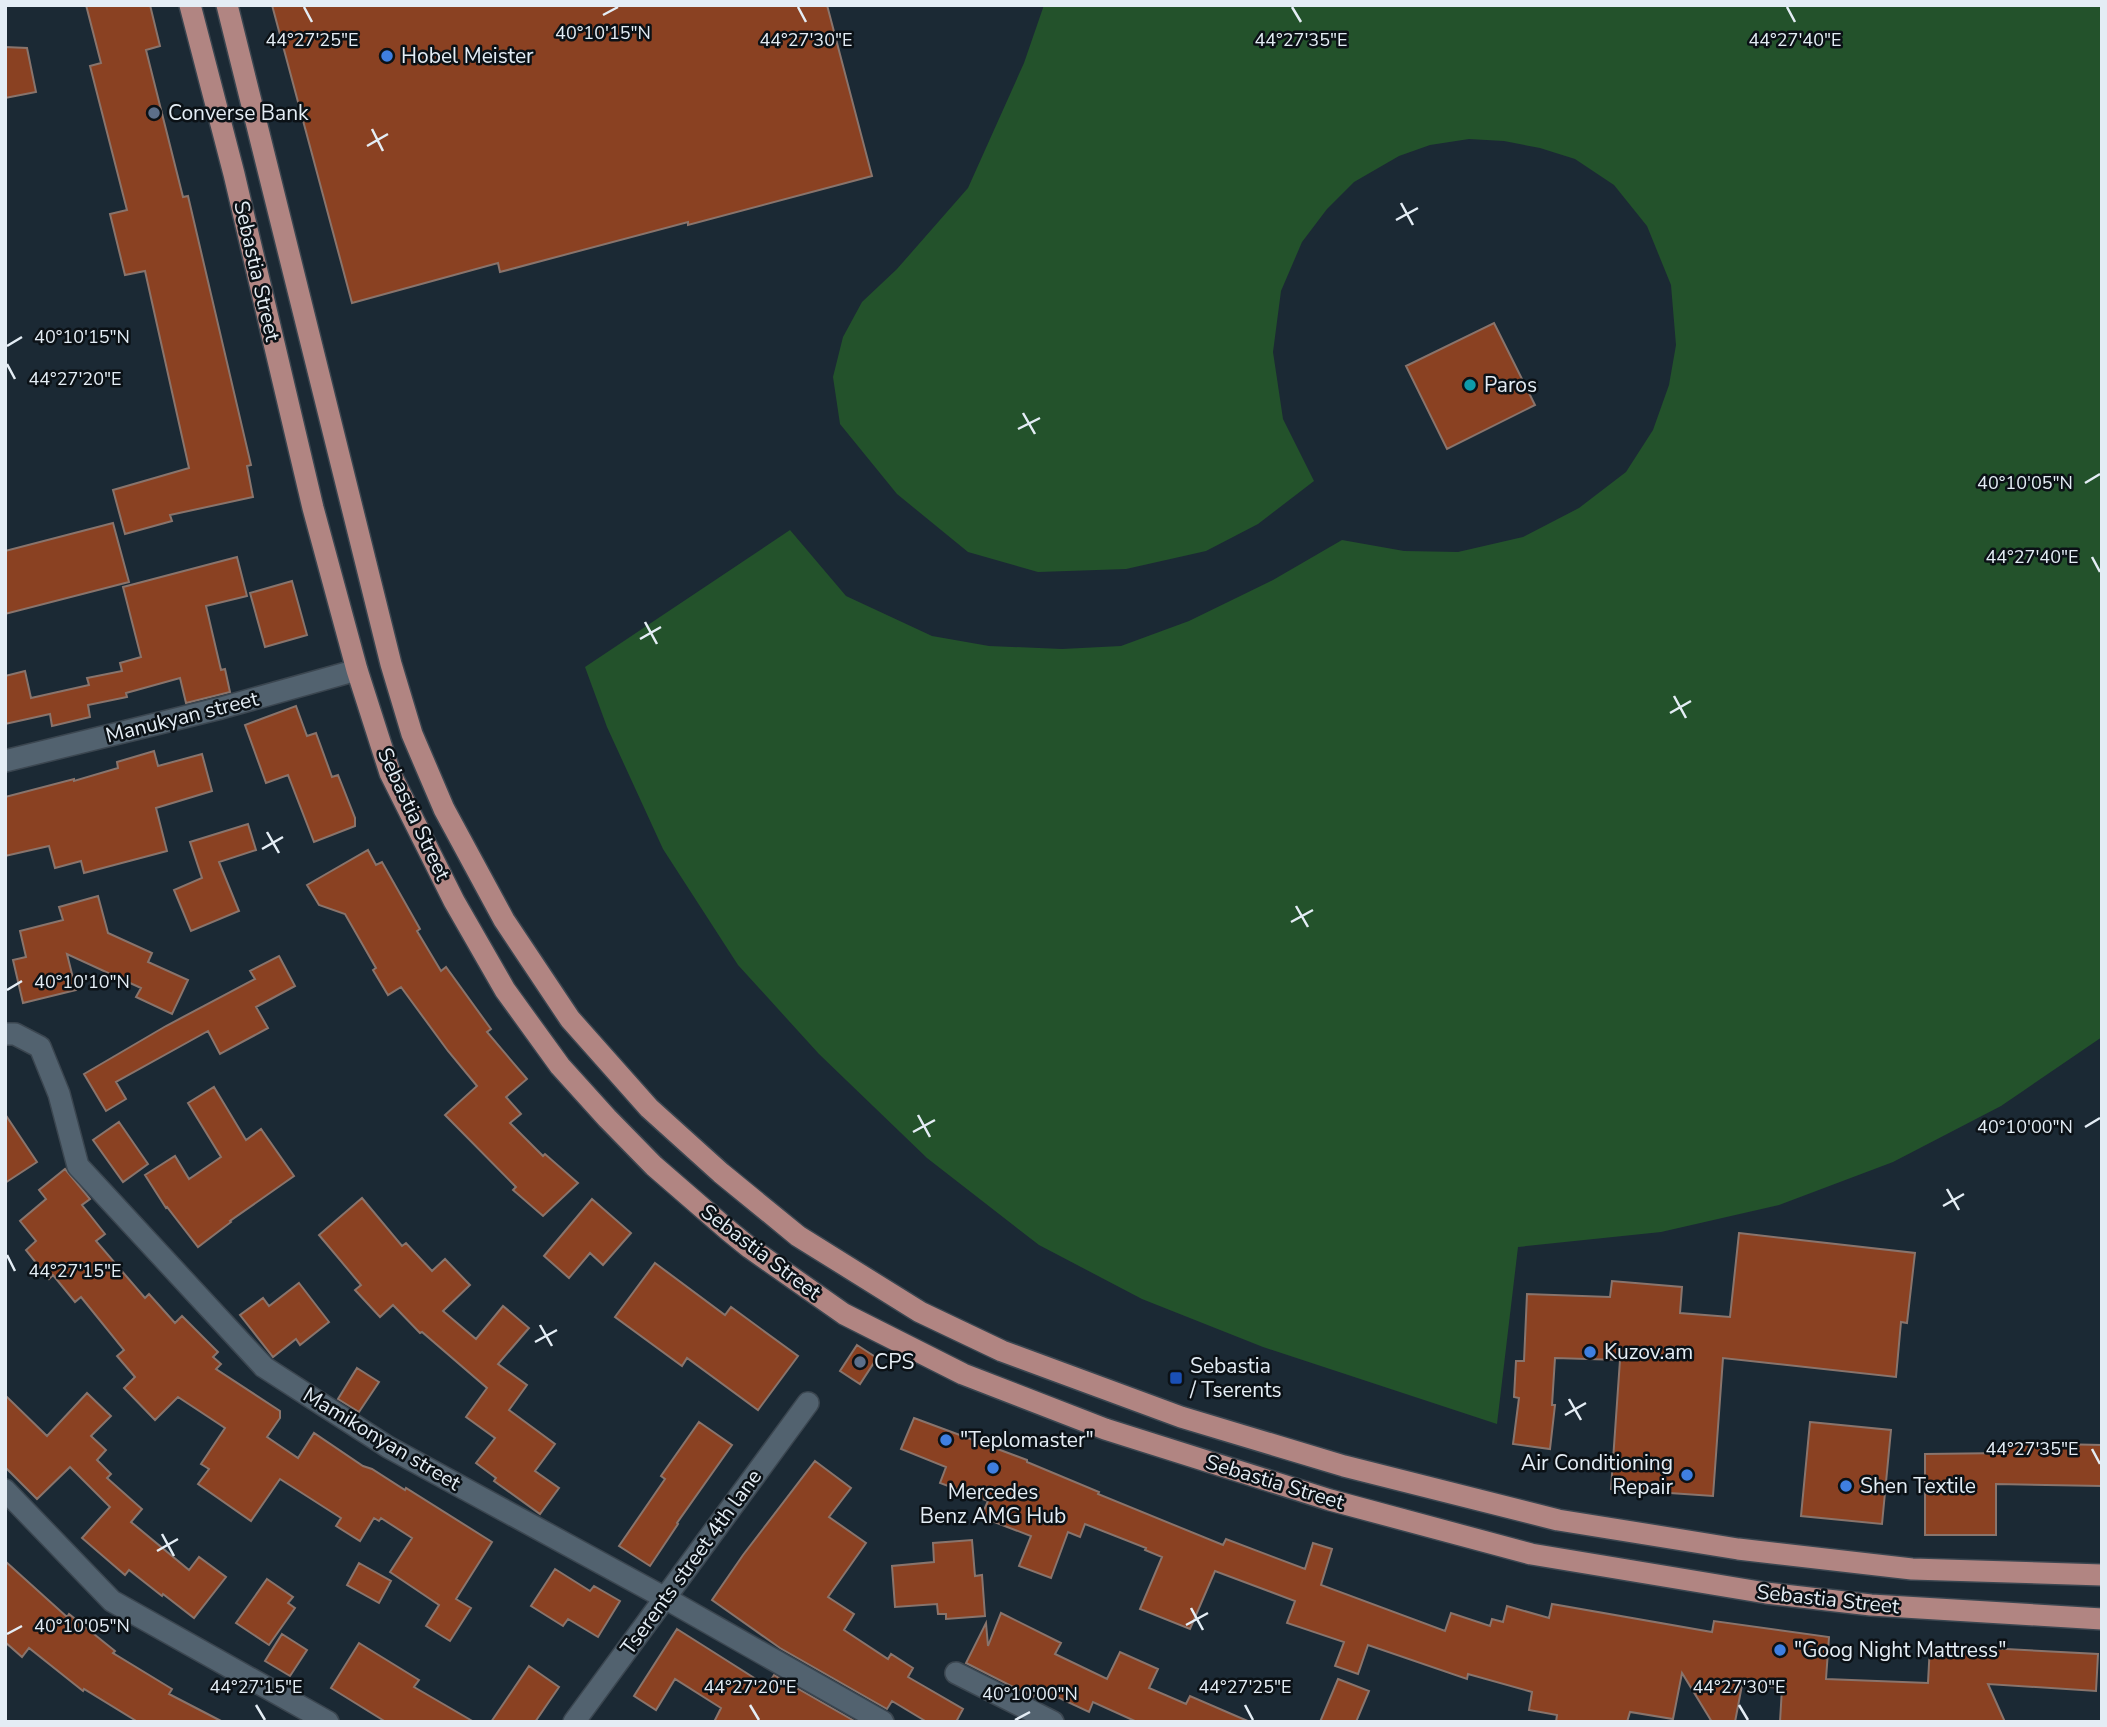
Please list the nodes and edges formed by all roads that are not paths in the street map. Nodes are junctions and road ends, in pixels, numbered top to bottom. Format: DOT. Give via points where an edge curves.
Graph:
graph roads {
  1 [pos="190,5"];
  2 [pos="227,5"];
  3 [pos="357,670"];
  4 [pos="5,761"];
  5 [pos="5,1034"];
  6 [pos="808,1403"];
  7 [pos="5,1490"];
  8 [pos="2102,1575"];
  9 [pos="666,1598"];
  10 [pos="2102,1619"];
  11 [pos="956,1673"];
  12 [pos="328,1722"];
  13 [pos="574,1722"];
  14 [pos="883,1722"];
  15 [pos="1053,1722"];
  1 -- 3 [label="main road, Sebastia Street"];
  2 -- 8 [label="main road, Sebastia Street" via="412,734 444,809 498,907 570,1019 649,1108 721,1173 798,1236 920,1312 1002,1351 1181,1417 1345,1466 1558,1520 1738,1549 1912,1569"];
  3 -- 4 [label="street, Manukyan street"];
  3 -- 10 [label="main road, Sebastia Street" via="390,773 449,889 505,990 560,1066 654,1166 750,1248 844,1314 962,1374 1105,1429 1330,1500 1531,1554 1766,1593 1871,1605"];
  5 -- 9 [label="street, Mamikonyan street" via="40,1047 59,1094 78,1166 264,1367 388,1447"];
  6 -- 9 [label="street, Tserents street 4th lane"];
  7 -- 12 [label="street" via="112,1601"];
  9 -- 13 [label="street, Tserents street 4th lane"];
  9 -- 14 [label="street, Mamikonyan street"];
  11 -- 15 [label="street"];
}
